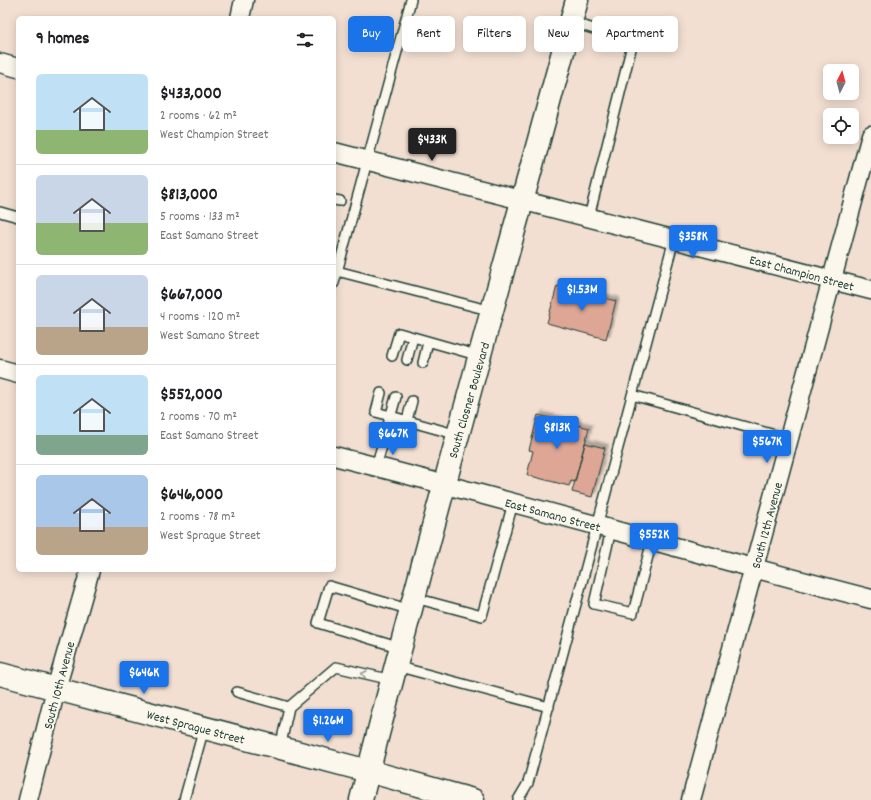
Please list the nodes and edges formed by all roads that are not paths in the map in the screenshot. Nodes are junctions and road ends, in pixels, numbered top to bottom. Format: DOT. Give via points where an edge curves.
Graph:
graph roads {
  1 [pos="244,0"];
  2 [pos="411,0"];
  3 [pos="577,0"];
  4 [pos="240,16"];
  5 [pos="573,16"];
  6 [pos="584,26"];
  7 [pos="563,52"];
  8 [pos="0,63"];
  9 [pos="16,67"];
  10 [pos="871,135"];
  11 [pos="336,153"];
  12 [pos="366,161"];
  13 [pos="524,200"];
  14 [pos="0,212"];
  15 [pos="16,216"];
  16 [pos="589,217"];
  17 [pos="674,239"];
  18 [pos="337,270"];
  19 [pos="336,274"];
  20 [pos="370,279"];
  21 [pos="832,280"];
  22 [pos="377,289"];
  23 [pos="410,289"];
  24 [pos="871,290"];
  25 [pos="399,294"];
  26 [pos="492,311"];
  27 [pos="413,337"];
  28 [pos="428,342"];
  29 [pos="392,356"];
  30 [pos="480,356"];
  31 [pos="407,360"];
  32 [pos="423,363"];
  33 [pos="0,369"];
  34 [pos="16,373"];
  35 [pos="381,393"];
  36 [pos="632,395"];
  37 [pos="396,397"];
  38 [pos="412,401"];
  39 [pos="391,416"];
  40 [pos="407,420"];
  41 [pos="458,435"];
  42 [pos="789,439"];
  43 [pos="336,457"];
  44 [pos="376,467"];
  45 [pos="444,484"];
  46 [pos="513,503"];
  47 [pos="604,528"];
  48 [pos="652,541"];
  49 [pos="754,569"];
  50 [pos="89,572"];
  51 [pos="871,600"];
  52 [pos="413,604"];
  53 [pos="396,665"];
  54 [pos="0,674"];
  55 [pos="56,689"];
  56 [pos="237,692"];
  57 [pos="289,707"];
  58 [pos="549,707"];
  59 [pos="204,728"];
  60 [pos="280,748"];
  61 [pos="368,771"];
  62 [pos="28,800"];
  63 [pos="184,800"];
  64 [pos="361,800"];
  65 [pos="473,800"];
  66 [pos="518,800"];
  67 [pos="691,800"];
  1 -- 4 [label="street"];
  2 -- 12 [label="lane"];
  3 -- 5 [label="main road, South Closner Boulevard"];
  6 -- 16 [label="lane" via="633,41"];
  7 -- 13 [label="main road, South Closner Boulevard"];
  8 -- 9 [label="street"];
  10 -- 21 [label="street, South 12th Avenue"];
  11 -- 12 [label="street, East Champion Street"];
  12 -- 13 [label="street, East Champion Street"];
  12 -- 18 [label="lane"];
  13 -- 16 [label="street, East Champion Street"];
  13 -- 26 [label="main road, South Closner Boulevard"];
  14 -- 15 [label="lane"];
  16 -- 17 [label="street, East Champion Street"];
  17 -- 21 [label="street, East Champion Street"];
  17 -- 36 [label="lane"];
  18 -- 19 [label="lane"];
  18 -- 20 [label="lane"];
  20 -- 22 [label="lane"];
  20 -- 23 [label="lane"];
  21 -- 24 [label="street, East Champion Street"];
  21 -- 42 [label="street, South 12th Avenue"];
  23 -- 25 [label="lane"];
  23 -- 26 [label="lane"];
  26 -- 30 [label="main road, South Closner Boulevard"];
  27 -- 28 [label="lane"];
  27 -- 29 [label="lane" via="399,333"];
  27 -- 31 [label="lane"];
  28 -- 30 [label="lane"];
  28 -- 32 [label="lane"];
  30 -- 41 [label="main road, South Closner Boulevard"];
  33 -- 34 [label="street"];
  35 -- 39 [label="lane" via="376,412"];
  36 -- 42 [label="lane"];
  36 -- 47 [label="lane"];
  37 -- 39 [label="lane"];
  38 -- 40 [label="lane"];
  39 -- 40 [label="lane"];
  39 -- 44 [label="lane"];
  40 -- 41 [label="lane"];
  41 -- 45 [label="main road, South Closner Boulevard"];
  42 -- 49 [label="street, South 12th Avenue"];
  43 -- 44 [label="street, East Samano Street"];
  44 -- 45 [label="street, East Samano Street"];
  45 -- 46 [label="street, East Samano Street"];
  45 -- 52 [label="main road, South Closner Boulevard"];
  46 -- 47 [label="street, East Samano Street"];
  46 -- 52 [label="lane" via="482,616"];
  47 -- 48 [label="street, East Samano Street"];
  47 -- 48 [label="lane" via="594,604 633,614"];
  47 -- 58 [label="lane"];
  48 -- 49 [label="street, East Samano Street"];
  49 -- 51 [label="street, East Samano Street"];
  49 -- 67 [label="street, South 12th Avenue"];
  50 -- 55 [label="street, South 10th Avenue"];
  52 -- 53 [label="main road, South Closner Boulevard"];
  52 -- 53 [label="lane" via="329,586 318,623"];
  53 -- 57 [label="lane, one-way" via="336,667"];
  53 -- 58 [label="lane"];
  53 -- 61 [label="main road, South Closner Boulevard"];
  54 -- 55 [label="main road, West Sprague Street"];
  55 -- 59 [label="main road, West Sprague Street"];
  55 -- 62 [label="street, South 10th Avenue"];
  56 -- 57 [label="lane"];
  57 -- 60 [label="lane"];
  58 -- 66 [label="lane" via="528,782"];
  59 -- 60 [label="main road, West Sprague Street"];
  59 -- 63 [label="lane"];
  60 -- 61 [label="main road, West Sprague Street"];
  61 -- 64 [label="main road, South Closner Boulevard"];
  61 -- 65 [label="main road, West Sprague Street"];
}
